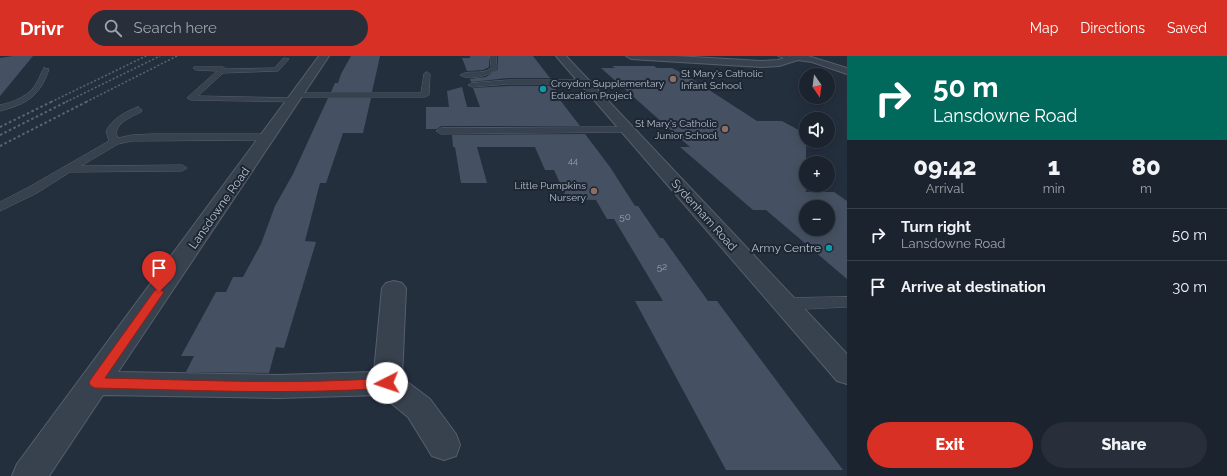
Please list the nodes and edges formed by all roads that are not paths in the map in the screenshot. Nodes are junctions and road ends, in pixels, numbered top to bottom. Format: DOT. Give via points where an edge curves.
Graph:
graph roads {
  1 [pos="324,56"];
  2 [pos="493,56"];
  3 [pos="561,56"];
  4 [pos="631,56"];
  5 [pos="781,56"];
  6 [pos="797,57"];
  7 [pos="692,58"];
  8 [pos="286,59"];
  9 [pos="196,68"];
  10 [pos="46,69"];
  11 [pos="221,71"];
  12 [pos="847,71"];
  13 [pos="427,74"];
  14 [pos="464,74"];
  15 [pos="584,82"];
  16 [pos="472,85"];
  17 [pos="296,97"];
  18 [pos="0,108"];
  19 [pos="138,110"];
  20 [pos="628,130"];
  21 [pos="441,131"];
  22 [pos="269,137"];
  23 [pos="115,142"];
  24 [pos="182,168"];
  25 [pos="68,169"];
  26 [pos="0,207"];
  27 [pos="394,288"];
  28 [pos="847,302"];
  29 [pos="785,304"];
  30 [pos="847,373"];
  31 [pos="95,383"];
  32 [pos="387,383"];
  33 [pos="444,445"];
  34 [pos="29,476"];
  1 -- 17 [label="street, Lansdowne Road"];
  2 -- 14 [label="lane" via="492,72"];
  3 -- 15 [label="street, Sydenham Road"];
  4 -- 7 [label="street"];
  5 -- 6 [label="lane"];
  6 -- 7 [label="street" via="768,64"];
  6 -- 12 [label="street"];
  8 -- 11 [label="lane" via="276,70"];
  9 -- 11 [label="lane" via="223,69"];
  10 -- 18 [label="lane" via="34,92 9,106"];
  11 -- 17 [label="lane" via="191,98"];
  13 -- 17 [label="lane" via="425,95"];
  15 -- 16 [label="lane" via="508,82"];
  15 -- 20 [label="street, Sydenham Road"];
  17 -- 22 [label="street, Lansdowne Road"];
  19 -- 23 [label="lane" via="113,125 110,136"];
  20 -- 21 [label="lane"];
  20 -- 29 [label="street, Sydenham Road"];
  22 -- 23 [label="lane" via="152,137"];
  22 -- 31 [label="street, Lansdowne Road"];
  23 -- 25 [label="lane"];
  24 -- 25 [label="lane"];
  25 -- 26 [label="lane"];
  27 -- 32 [label="street"];
  28 -- 29 [label="lane"];
  29 -- 30 [label="street, Sydenham Road"];
  31 -- 32 [label="street" via="338,387"];
  31 -- 34 [label="street, Lansdowne Road"];
  32 -- 33 [label="street" via="419,408"];
}
